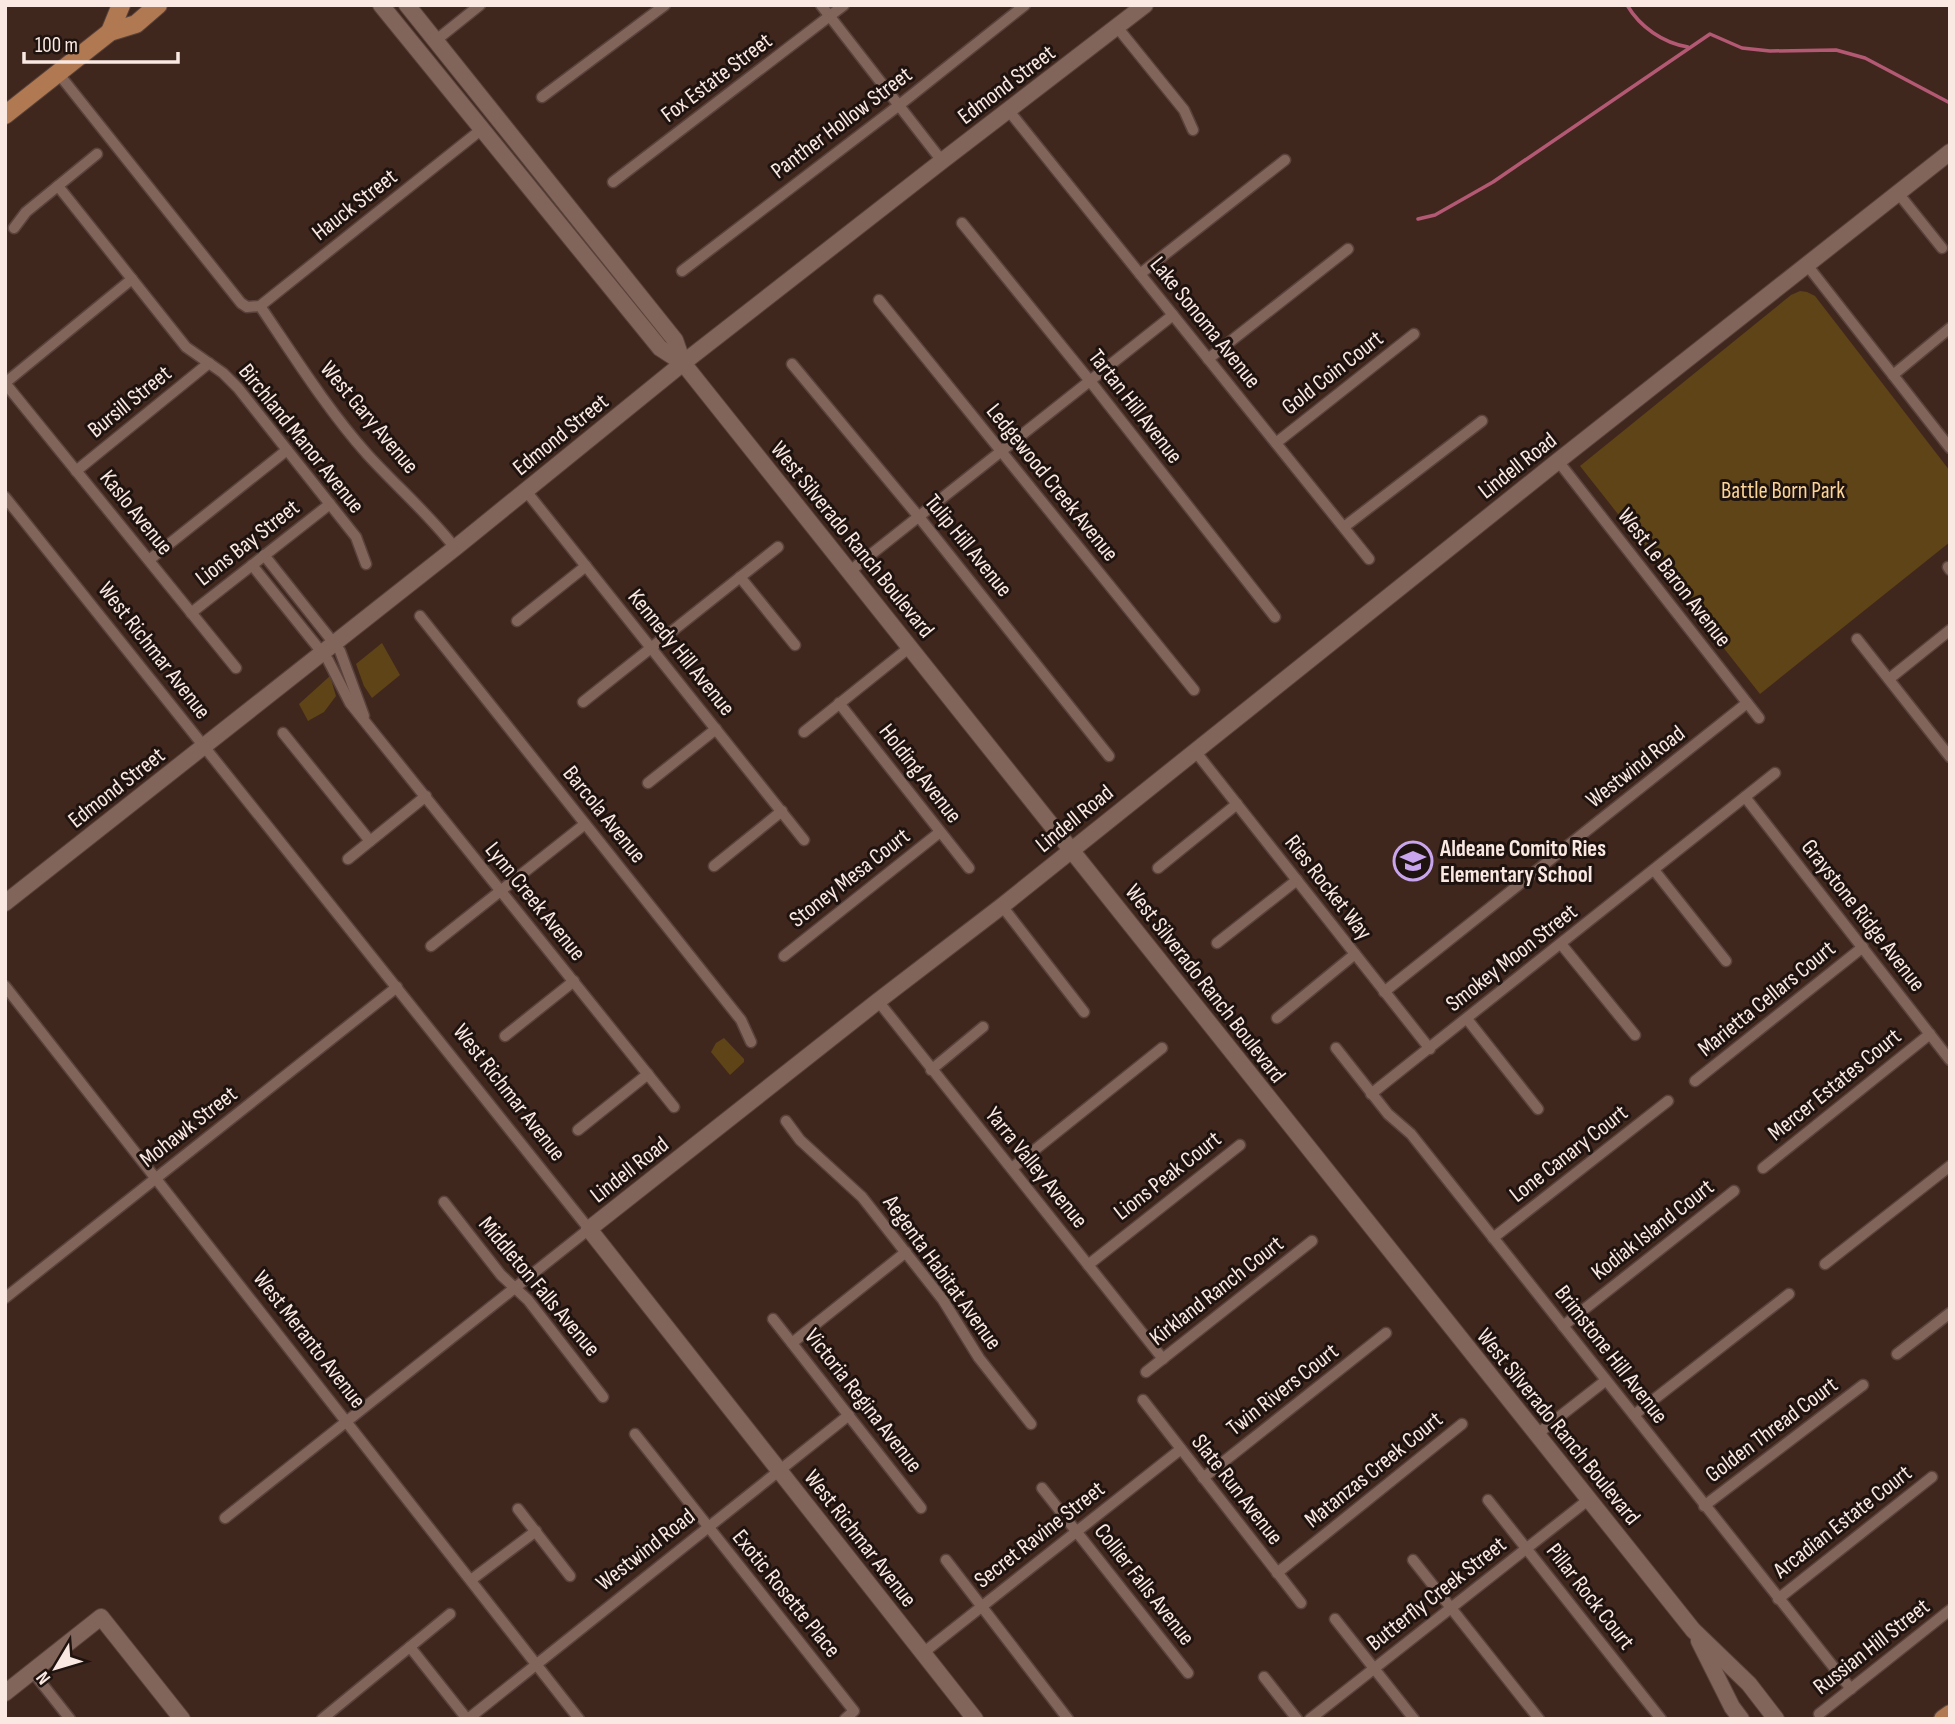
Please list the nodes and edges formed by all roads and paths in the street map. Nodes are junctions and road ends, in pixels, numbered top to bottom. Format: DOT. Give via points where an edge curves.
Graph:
graph roads {
  1 [pos="121,5"];
  2 [pos="158,5"];
  3 [pos="381,5"];
  4 [pos="407,5"];
  5 [pos="480,5"];
  6 [pos="665,5"];
  7 [pos="821,5"];
  8 [pos="844,5"];
  9 [pos="1025,5"];
  10 [pos="1146,5"];
  11 [pos="831,16"];
  12 [pos="1117,27"];
  13 [pos="110,32"];
  14 [pos="435,41"];
  15 [pos="58,73"];
  16 [pos="542,97"];
  17 [pos="898,106"];
  18 [pos="1009,111"];
  19 [pos="5,114"];
  20 [pos="482,129"];
  21 [pos="1193,130"];
  22 [pos="1950,152"];
  23 [pos="97,154"];
  24 [pos="1285,160"];
  25 [pos="942,161"];
  26 [pos="613,182"];
  27 [pos="58,186"];
  28 [pos="1899,193"];
  29 [pos="962,223"];
  30 [pos="14,228"];
  31 [pos="1942,248"];
  32 [pos="1348,249"];
  33 [pos="1807,265"];
  34 [pos="681,271"];
  35 [pos="1140,274"];
  36 [pos="132,279"];
  37 [pos="879,300"];
  38 [pos="255,307"];
  39 [pos="1173,315"];
  40 [pos="1950,328"];
  41 [pos="1414,334"];
  42 [pos="1208,359"];
  43 [pos="209,363"];
  44 [pos="683,363"];
  45 [pos="792,364"];
  46 [pos="1893,375"];
  47 [pos="1090,381"];
  48 [pos="5,383"];
  49 [pos="1482,421"];
  50 [pos="1276,443"];
  51 [pos="1950,448"];
  52 [pos="287,450"];
  53 [pos="1002,451"];
  54 [pos="1558,461"];
  55 [pos="76,471"];
  56 [pos="526,491"];
  57 [pos="5,497"];
  58 [pos="330,504"];
  59 [pos="919,517"];
  60 [pos="1343,527"];
  61 [pos="778,547"];
  62 [pos="455,548"];
  63 [pos="264,555"];
  64 [pos="1369,559"];
  65 [pos="149,560"];
  66 [pos="366,564"];
  67 [pos="252,565"];
  68 [pos="586,566"];
  69 [pos="850,571"];
  70 [pos="740,577"];
  71 [pos="191,612"];
  72 [pos="420,616"];
  73 [pos="1275,617"];
  74 [pos="517,621"];
  75 [pos="1950,630"];
  76 [pos="1857,639"];
  77 [pos="795,645"];
  78 [pos="910,647"];
  79 [pos="328,648"];
  80 [pos="651,648"];
  81 [pos="236,668"];
  82 [pos="1889,679"];
  83 [pos="1194,691"];
  84 [pos="583,702"];
  85 [pos="1747,703"];
  86 [pos="839,704"];
  87 [pos="1759,718"];
  88 [pos="716,729"];
  89 [pos="804,732"];
  90 [pos="284,733"];
  91 [pos="204,747"];
  92 [pos="1195,751"];
  93 [pos="1109,756"];
  94 [pos="1950,757"];
  95 [pos="1775,773"];
  96 [pos="648,783"];
  97 [pos="426,796"];
  98 [pos="1745,797"];
  99 [pos="1237,804"];
  100 [pos="782,811"];
  101 [pos="585,824"];
  102 [pos="940,832"];
  103 [pos="804,840"];
  104 [pos="370,841"];
  105 [pos="1071,849"];
  106 [pos="348,859"];
  107 [pos="714,866"];
  108 [pos="969,868"];
  109 [pos="1157,868"];
  110 [pos="1654,870"];
  111 [pos="1297,880"];
  112 [pos="501,890"];
  113 [pos="5,903"];
  114 [pos="1002,906"];
  115 [pos="1217,943"];
  116 [pos="1561,944"];
  117 [pos="431,946"];
  118 [pos="1863,947"];
  119 [pos="1355,954"];
  120 [pos="784,956"];
  121 [pos="1726,961"];
  122 [pos="574,981"];
  123 [pos="5,986"];
  124 [pos="397,987"];
  125 [pos="1384,992"];
  126 [pos="878,1001"];
  127 [pos="1084,1012"];
  128 [pos="1277,1018"];
  129 [pos="1467,1019"];
  130 [pos="983,1027"];
  131 [pos="1930,1034"];
  132 [pos="1635,1035"];
  133 [pos="505,1036"];
  134 [pos="751,1042"];
  135 [pos="1162,1048"];
  136 [pos="1336,1048"];
  137 [pos="1430,1049"];
  138 [pos="1950,1060"];
  139 [pos="932,1070"];
  140 [pos="648,1074"];
  141 [pos="1695,1081"];
  142 [pos="1371,1094"];
  143 [pos="1668,1101"];
  144 [pos="674,1107"];
  145 [pos="1538,1109"];
  146 [pos="786,1121"];
  147 [pos="578,1130"];
  148 [pos="1240,1145"];
  149 [pos="1950,1166"];
  150 [pos="1012,1168"];
  151 [pos="1763,1168"];
  152 [pos="156,1177"];
  153 [pos="1734,1191"];
  154 [pos="444,1202"];
  155 [pos="589,1229"];
  156 [pos="1493,1238"];
  157 [pos="1312,1241"];
  158 [pos="906,1252"];
  159 [pos="1825,1264"];
  160 [pos="1088,1265"];
  161 [pos="515,1288"];
  162 [pos="1789,1294"];
  163 [pos="5,1298"];
  164 [pos="1950,1313"];
  165 [pos="773,1319"];
  166 [pos="1563,1326"];
  167 [pos="1386,1333"];
  168 [pos="792,1343"];
  169 [pos="1897,1354"];
  170 [pos="1163,1359"];
  171 [pos="1146,1372"];
  172 [pos="1605,1381"];
  173 [pos="1863,1385"];
  174 [pos="604,1396"];
  175 [pos="1143,1400"];
  176 [pos="849,1415"];
  177 [pos="1634,1415"];
  178 [pos="347,1420"];
  179 [pos="1031,1424"];
  180 [pos="1462,1424"];
  181 [pos="635,1434"];
  182 [pos="1536,1435"];
  183 [pos="1181,1449"];
  184 [pos="779,1470"];
  185 [pos="1932,1477"];
  186 [pos="1203,1478"];
  187 [pos="1042,1489"];
  188 [pos="1488,1500"];
  189 [pos="1588,1500"];
  190 [pos="1704,1506"];
  191 [pos="921,1508"];
  192 [pos="518,1509"];
  193 [pos="225,1518"];
  194 [pos="707,1527"];
  195 [pos="536,1531"];
  196 [pos="1076,1531"];
  197 [pos="1527,1548"];
  198 [pos="946,1560"];
  199 [pos="1412,1560"];
  200 [pos="1277,1573"];
  201 [pos="570,1576"];
  202 [pos="471,1580"];
  203 [pos="1778,1599"];
  204 [pos="1301,1603"];
  205 [pos="981,1606"];
  206 [pos="1450,1607"];
  207 [pos="1950,1610"];
  208 [pos="450,1614"];
  209 [pos="1335,1619"];
  210 [pos="1693,1630"];
  211 [pos="410,1647"];
  212 [pos="923,1653"];
  213 [pos="535,1663"];
  214 [pos="1374,1668"];
  215 [pos="32,1671"];
  216 [pos="1188,1673"];
  217 [pos="1264,1677"];
  218 [pos="1851,1689"];
  219 [pos="5,1693"];
  220 [pos="1819,1714"];
  221 [pos="1950,1714"];
  222 [pos="849,1715"];
  223 [pos="70,1719"];
  224 [pos="182,1719"];
  225 [pos="322,1719"];
  226 [pos="468,1719"];
  227 [pos="579,1719"];
  228 [pos="975,1719"];
  229 [pos="1068,1719"];
  230 [pos="1297,1719"];
  231 [pos="1310,1719"];
  232 [pos="1414,1719"];
  233 [pos="1539,1719"];
  234 [pos="1661,1719"];
  235 [pos="1741,1719"];
  236 [pos="1776,1719"];
  237 [pos="1943,1719"];
  1 -- 13 [label="main road"];
  2 -- 13 [label="main road" via="136,24"];
  3 -- 20 [label="street, West Silverado Ranch Boulevard"];
  4 -- 14 [label="street, West Silverado Ranch Boulevard"];
  5 -- 14 [label="street"];
  6 -- 16 [label="street"];
  7 -- 11 [label="street"];
  8 -- 11 [label="street, Fox Estate Street"];
  9 -- 17 [label="street, Panther Hollow Street"];
  10 -- 12 [label="street, Edmond Street"];
  11 -- 17 [label="street"];
  11 -- 26 [label="street, Fox Estate Street"];
  12 -- 18 [label="street, Edmond Street"];
  12 -- 21 [label="street" via="1184,110"];
  13 -- 15 [label="main road"];
  14 -- 44 [label="street, West Silverado Ranch Boulevard" via="675,340"];
  15 -- 19 [label="main road"];
  15 -- 38 [label="street, West Gary Avenue" via="241,303"];
  17 -- 25 [label="street"];
  17 -- 34 [label="street, Panther Hollow Street"];
  18 -- 25 [label="street, Edmond Street"];
  18 -- 35 [label="street, Lake Sonoma Avenue"];
  20 -- 38 [label="street, Hauck Street"];
  20 -- 44 [label="street, West Silverado Ranch Boulevard" via="660,348"];
  22 -- 28 [label="street, Lindell Road"];
  23 -- 27 [label="street"];
  24 -- 35 [label="street"];
  25 -- 44 [label="street, Edmond Street"];
  27 -- 30 [label="street"];
  27 -- 36 [label="street, Birchland Manor Avenue"];
  28 -- 31 [label="street"];
  28 -- 33 [label="street, Lindell Road"];
  29 -- 47 [label="street, Tartan Hill Avenue"];
  32 -- 42 [label="street"];
  33 -- 46 [label="street"];
  33 -- 54 [label="street, Lindell Road"];
  35 -- 39 [label="street, Lake Sonoma Avenue"];
  36 -- 43 [label="street, Birchland Manor Avenue" via="186,346"];
  36 -- 48 [label="street"];
  37 -- 53 [label="street, Ledgewood Creek Avenue"];
  38 -- 62 [label="street, West Gary Avenue" via="366,453"];
  39 -- 42 [label="street, Lake Sonoma Avenue"];
  39 -- 47 [label="street"];
  40 -- 46 [label="street"];
  41 -- 50 [label="street, Gold Coin Court"];
  42 -- 50 [label="street, Lake Sonoma Avenue"];
  43 -- 52 [label="street, Birchland Manor Avenue" via="238,388"];
  43 -- 55 [label="street, Bursill Street"];
  44 -- 56 [label="street, Edmond Street"];
  44 -- 69 [label="street, West Silverado Ranch Boulevard"];
  45 -- 59 [label="street, Tulip Hill Avenue"];
  46 -- 51 [label="street"];
  47 -- 53 [label="street"];
  47 -- 73 [label="street, Tartan Hill Avenue"];
  48 -- 55 [label="street, Kaslo Avenue"];
  49 -- 60 [label="street"];
  50 -- 60 [label="street, Lake Sonoma Avenue"];
  52 -- 58 [label="street, Birchland Manor Avenue"];
  52 -- 65 [label="street"];
  53 -- 59 [label="street"];
  53 -- 83 [label="street, Ledgewood Creek Avenue"];
  54 -- 85 [label="street, West Le Baron Avenue"];
  54 -- 92 [label="street, Lindell Road"];
  55 -- 65 [label="street, Kaslo Avenue"];
  56 -- 62 [label="street, Edmond Street"];
  56 -- 68 [label="street, Kennedy Hill Avenue"];
  57 -- 91 [label="street, West Richmar Avenue"];
  58 -- 63 [label="street, Lions Bay Street"];
  58 -- 66 [label="street, Birchland Manor Avenue" via="356,537"];
  59 -- 69 [label="street"];
  59 -- 93 [label="street, Tulip Hill Avenue"];
  60 -- 64 [label="street, Lake Sonoma Avenue"];
  61 -- 70 [label="street"];
  62 -- 79 [label="street, Edmond Street"];
  63 -- 67 [label="street, Lions Bay Street"];
  63 -- 79 [label="street, Lynn Creek Avenue"];
  65 -- 71 [label="street, Kaslo Avenue"];
  67 -- 71 [label="street, Lions Bay Street"];
  67 -- 79 [label="street, Lynn Creek Avenue"];
  68 -- 74 [label="street"];
  68 -- 80 [label="street, Kennedy Hill Avenue"];
  69 -- 78 [label="street, West Silverado Ranch Boulevard"];
  70 -- 77 [label="street"];
  70 -- 80 [label="street"];
  71 -- 81 [label="street, Kaslo Avenue"];
  72 -- 101 [label="street, Barcola Avenue"];
  75 -- 82 [label="street"];
  76 -- 82 [label="street"];
  78 -- 86 [label="street"];
  78 -- 105 [label="street, West Silverado Ranch Boulevard"];
  79 -- 91 [label="street, Edmond Street"];
  79 -- 97 [label="street, Lynn Creek Avenue" via="345,696"];
  80 -- 84 [label="street"];
  80 -- 88 [label="street, Kennedy Hill Avenue"];
  82 -- 94 [label="street"];
  85 -- 87 [label="street, West Le Baron Avenue"];
  85 -- 125 [label="street, Westwind Road"];
  86 -- 89 [label="street"];
  86 -- 102 [label="street, Holding Avenue"];
  88 -- 96 [label="street"];
  88 -- 100 [label="street, Kennedy Hill Avenue"];
  90 -- 104 [label="street"];
  91 -- 113 [label="street, Edmond Street"];
  91 -- 124 [label="street, West Richmar Avenue"];
  92 -- 99 [label="street, Ries Rocket Way"];
  92 -- 105 [label="street, Lindell Road"];
  95 -- 98 [label="street, Smokey Moon Street"];
  97 -- 104 [label="street"];
  97 -- 112 [label="street, Lynn Creek Avenue"];
  98 -- 110 [label="street, Smokey Moon Street"];
  98 -- 118 [label="street, Graystone Ridge Avenue"];
  99 -- 109 [label="street"];
  99 -- 111 [label="street, Ries Rocket Way"];
  100 -- 103 [label="street, Kennedy Hill Avenue"];
  100 -- 107 [label="street"];
  101 -- 112 [label="street"];
  101 -- 134 [label="street, Barcola Avenue" via="741,1020"];
  102 -- 108 [label="street, Holding Avenue"];
  102 -- 120 [label="street, Stoney Mesa Court"];
  104 -- 106 [label="street"];
  105 -- 114 [label="street, Lindell Road"];
  105 -- 182 [label="street, West Silverado Ranch Boulevard"];
  110 -- 116 [label="street, Smokey Moon Street"];
  110 -- 121 [label="street"];
  111 -- 115 [label="street"];
  111 -- 119 [label="street, Ries Rocket Way"];
  112 -- 117 [label="street"];
  112 -- 122 [label="street, Lynn Creek Avenue"];
  114 -- 126 [label="street, Lindell Road"];
  114 -- 127 [label="street"];
  116 -- 129 [label="street, Smokey Moon Street"];
  116 -- 132 [label="street"];
  118 -- 131 [label="street, Graystone Ridge Avenue"];
  118 -- 141 [label="street, Marietta Cellars Court"];
  119 -- 125 [label="street, Ries Rocket Way"];
  119 -- 128 [label="street"];
  122 -- 133 [label="street"];
  122 -- 140 [label="street, Lynn Creek Avenue"];
  123 -- 152 [label="street, West Meranto Avenue"];
  124 -- 152 [label="street, Mohawk Street"];
  124 -- 155 [label="street, West Richmar Avenue"];
  125 -- 137 [label="street, Ries Rocket Way"];
  126 -- 139 [label="street, Yarra Valley Avenue"];
  126 -- 155 [label="street, Lindell Road"];
  129 -- 137 [label="street, Smokey Moon Street"];
  129 -- 145 [label="street"];
  130 -- 139 [label="street"];
  131 -- 138 [label="street, Graystone Ridge Avenue"];
  131 -- 151 [label="street, Mercer Estates Court"];
  135 -- 150 [label="street"];
  136 -- 142 [label="street, Brimstone Hill Avenue"];
  137 -- 142 [label="street, Smokey Moon Street"];
  139 -- 150 [label="street, Yarra Valley Avenue"];
  140 -- 144 [label="street, Lynn Creek Avenue"];
  140 -- 147 [label="street"];
  142 -- 156 [label="street, Brimstone Hill Avenue" via="1411,1134"];
  143 -- 156 [label="street, Lone Canary Court"];
  146 -- 158 [label="street, Aegenta Habitat Avenue" via="800,1140 862,1197"];
  148 -- 160 [label="street, Lions Peak Court"];
  149 -- 159 [label="street"];
  150 -- 160 [label="street, Yarra Valley Avenue"];
  152 -- 163 [label="street, Mohawk Street"];
  152 -- 178 [label="street, West Meranto Avenue"];
  153 -- 166 [label="street, Kodiak Island Court"];
  154 -- 161 [label="street, Middleton Falls Avenue"];
  155 -- 161 [label="street, Lindell Road"];
  155 -- 184 [label="street, West Richmar Avenue"];
  156 -- 166 [label="street, Brimstone Hill Avenue"];
  157 -- 170 [label="street, Kirkland Ranch Court"];
  158 -- 168 [label="street"];
  158 -- 179 [label="street, Aegenta Habitat Avenue"];
  160 -- 170 [label="street, Yarra Valley Avenue"];
  161 -- 174 [label="street, Middleton Falls Avenue"];
  161 -- 178 [label="street, Lindell Road"];
  162 -- 177 [label="street"];
  164 -- 169 [label="street"];
  165 -- 168 [label="street, Victoria Regina Avenue"];
  166 -- 172 [label="street, Brimstone Hill Avenue"];
  167 -- 186 [label="street, Twin Rivers Court"];
  168 -- 176 [label="street, Victoria Regina Avenue"];
  170 -- 171 [label="street, Kirkland Ranch Court"];
  172 -- 177 [label="street, Brimstone Hill Avenue"];
  172 -- 182 [label="street"];
  173 -- 190 [label="street, Golden Thread Court"];
  175 -- 183 [label="street, Slate Run Avenue"];
  176 -- 184 [label="street, Westwind Road"];
  176 -- 191 [label="street, Victoria Regina Avenue"];
  177 -- 190 [label="street, Brimstone Hill Avenue"];
  178 -- 193 [label="street, Lindell Road"];
  178 -- 202 [label="street, West Meranto Avenue"];
  180 -- 200 [label="street, Matanzas Creek Court"];
  181 -- 194 [label="street, Exotic Rosette Place"];
  182 -- 189 [label="street, West Silverado Ranch Boulevard"];
  183 -- 186 [label="street, Slate Run Avenue"];
  183 -- 196 [label="street, Secret Ravine Street"];
  184 -- 194 [label="street, Westwind Road"];
  184 -- 212 [label="street, West Richmar Avenue"];
  185 -- 203 [label="street, Arcadian Estate Court"];
  186 -- 200 [label="street, Slate Run Avenue"];
  187 -- 196 [label="street, Collier Falls Avenue"];
  188 -- 197 [label="street, Pillar Rock Court"];
  189 -- 197 [label="street, Butterfly Creek Street"];
  189 -- 210 [label="street, West Silverado Ranch Boulevard"];
  190 -- 203 [label="street, Brimstone Hill Avenue"];
  192 -- 195 [label="street"];
  194 -- 213 [label="street, Westwind Road"];
  194 -- 222 [label="street, Exotic Rosette Place"];
  195 -- 201 [label="street"];
  195 -- 202 [label="street"];
  196 -- 205 [label="street, Secret Ravine Street"];
  196 -- 216 [label="street, Collier Falls Avenue"];
  197 -- 206 [label="street, Butterfly Creek Street"];
  197 -- 234 [label="street, Pillar Rock Court"];
  198 -- 205 [label="street"];
  199 -- 206 [label="street"];
  200 -- 204 [label="street, Slate Run Avenue"];
  202 -- 213 [label="street, West Meranto Avenue"];
  203 -- 218 [label="street, Brimstone Hill Avenue"];
  205 -- 212 [label="street, Secret Ravine Street"];
  205 -- 229 [label="street"];
  206 -- 214 [label="street, Butterfly Creek Street"];
  206 -- 233 [label="street"];
  207 -- 218 [label="street, Russian Hill Street"];
  208 -- 211 [label="street"];
  209 -- 214 [label="street"];
  210 -- 235 [label="street, West Silverado Ranch Boulevard"];
  210 -- 236 [label="street, West Silverado Ranch Boulevard" via="1749,1684"];
  211 -- 225 [label="street"];
  211 -- 226 [label="street"];
  212 -- 228 [label="street, West Richmar Avenue"];
  213 -- 226 [label="street, Westwind Road"];
  213 -- 227 [label="street, West Meranto Avenue"];
  214 -- 231 [label="street, Butterfly Creek Street"];
  214 -- 232 [label="street"];
  215 -- 219 [label="street"];
  215 -- 223 [label="street"];
  215 -- 224 [label="street" via="101,1617"];
  217 -- 230 [label="street"];
  218 -- 220 [label="street, Russian Hill Street"];
  221 -- 237 [label="main road"];
}
